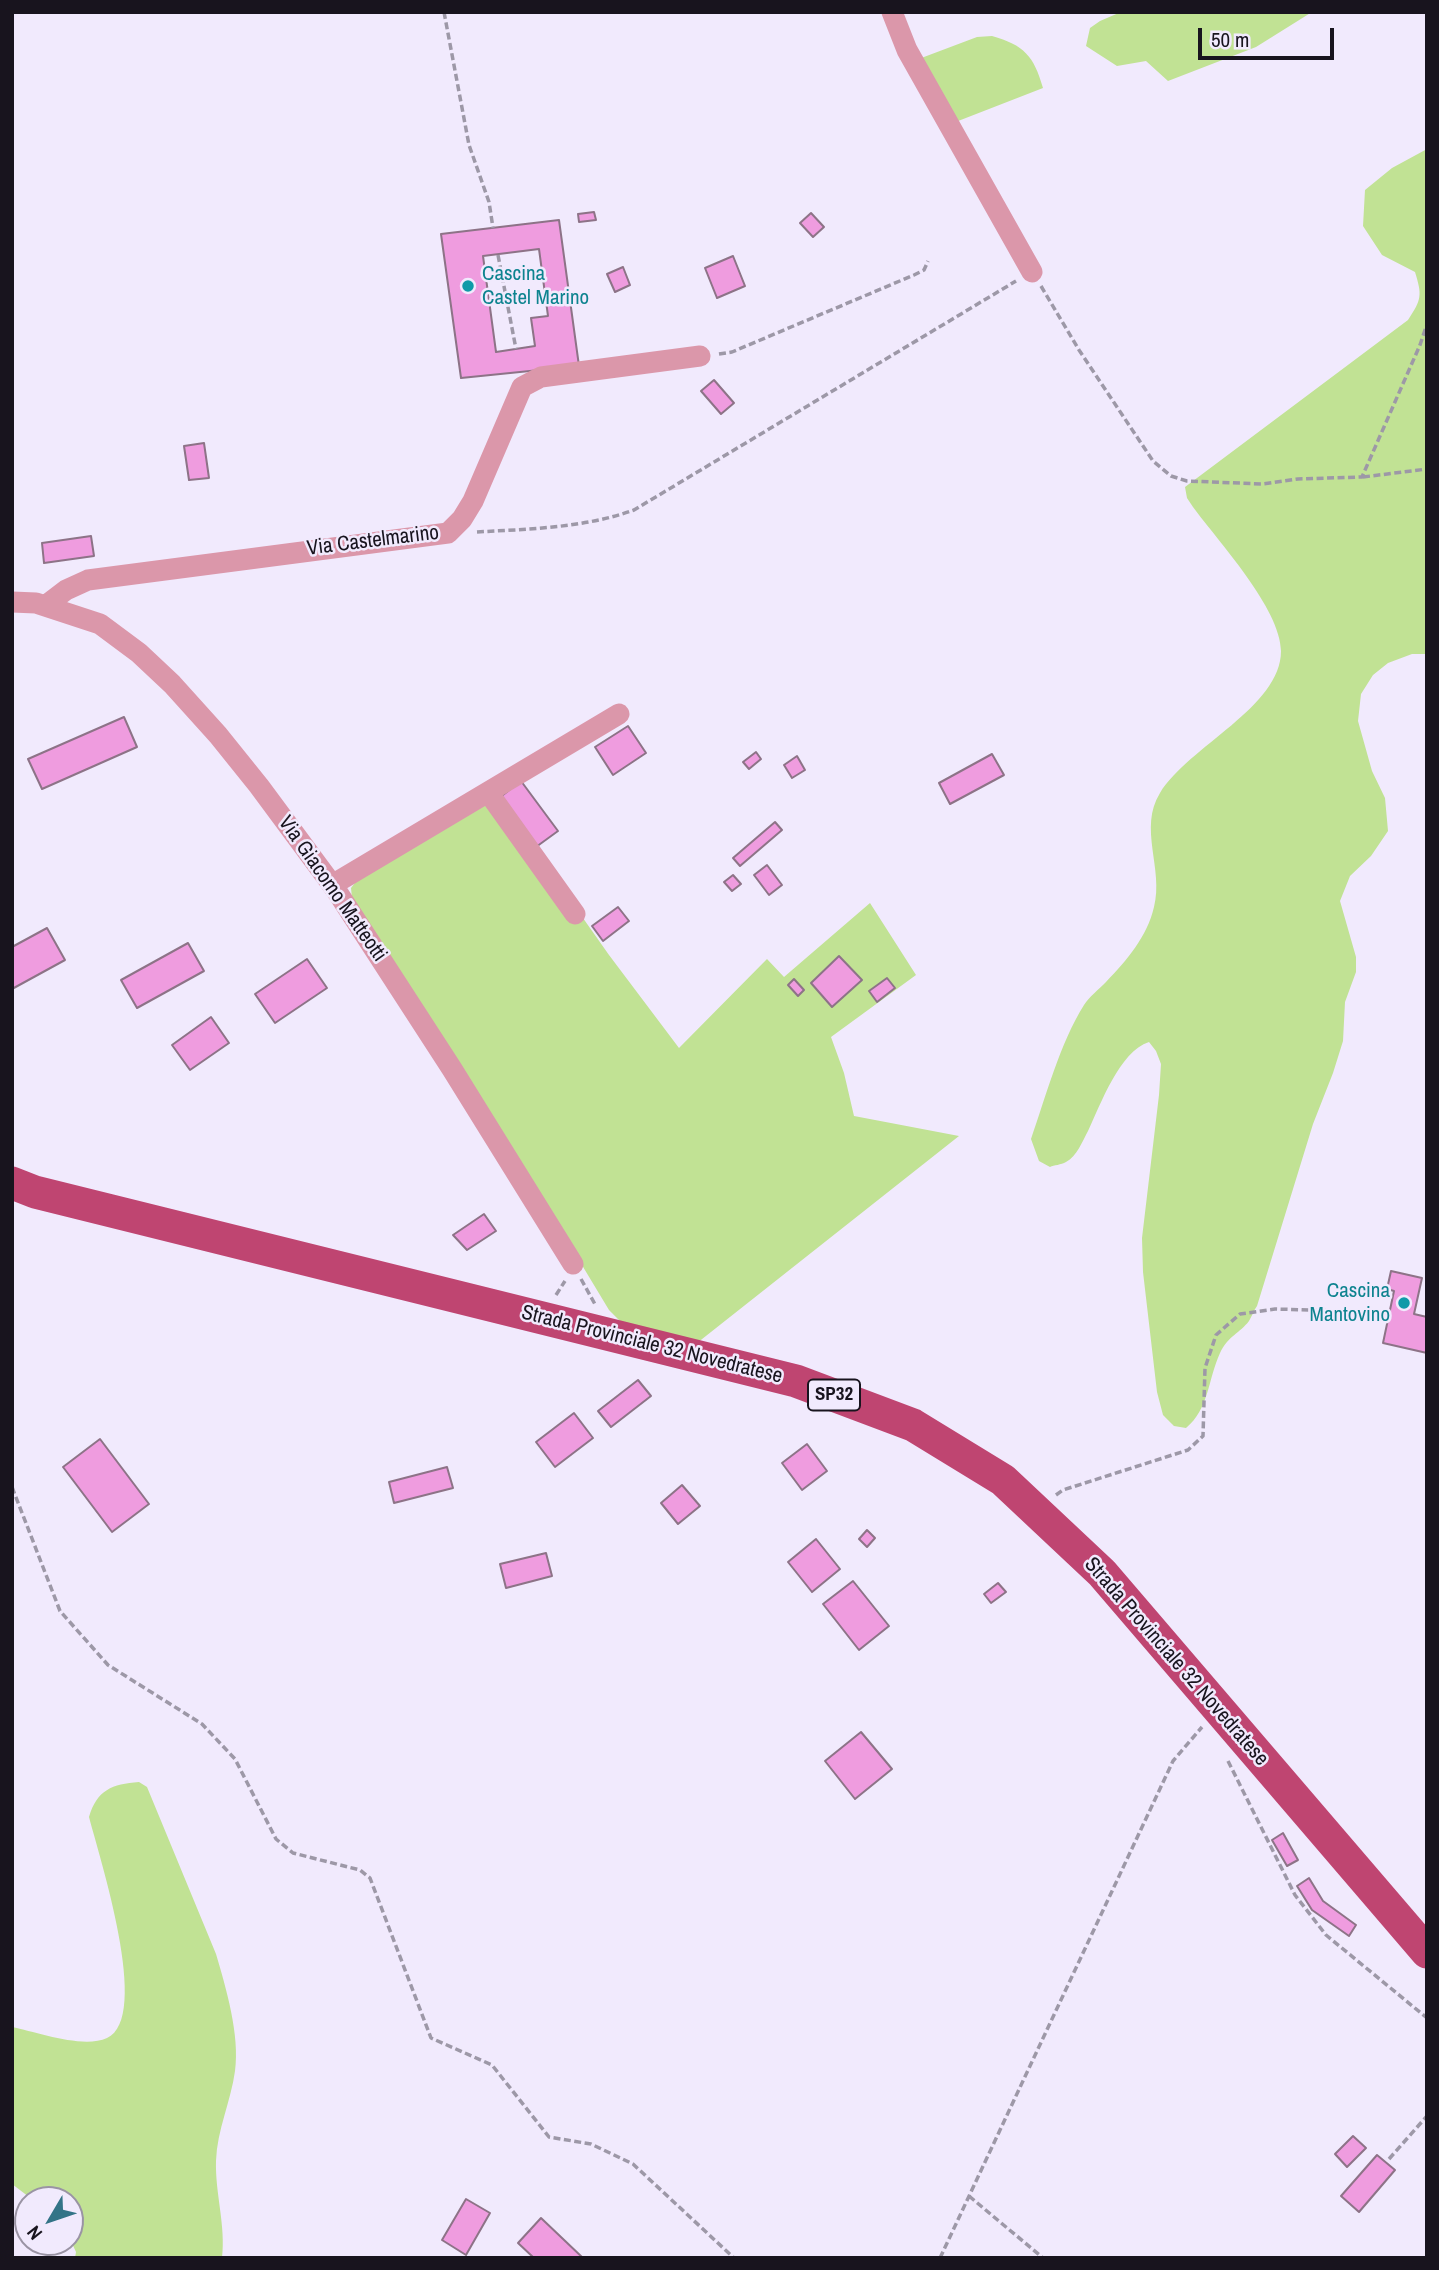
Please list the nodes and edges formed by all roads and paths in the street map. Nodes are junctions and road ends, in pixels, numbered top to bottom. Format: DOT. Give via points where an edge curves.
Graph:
graph roads {
  1 [pos="444,12"];
  2 [pos="892,12"];
  3 [pos="493,228"];
  4 [pos="498,255"];
  5 [pos="928,261"];
  6 [pos="1032,272"];
  7 [pos="1427,324"];
  8 [pos="516,349"];
  9 [pos="700,356"];
  10 [pos="1427,469"];
  11 [pos="1362,477"];
  12 [pos="448,533"];
  13 [pos="12,602"];
  14 [pos="45,606"];
  15 [pos="619,714"];
  16 [pos="488,792"];
  17 [pos="332,885"];
  18 [pos="575,914"];
  19 [pos="20,1190"];
  20 [pos="573,1264"];
  21 [pos="1379,1312"];
  22 [pos="536,1316"];
  23 [pos="607,1334"];
  24 [pos="12,1487"];
  25 [pos="1033,1509"];
  26 [pos="1219,1710"];
  27 [pos="1226,1758"];
  28 [pos="1427,1952"];
  29 [pos="1427,2018"];
  30 [pos="1427,2116"];
  31 [pos="1389,2159"];
  32 [pos="969,2196"];
  33 [pos="734,2258"];
  34 [pos="940,2258"];
  35 [pos="1043,2258"];
  1 -- 3 [label="path" via="470,145"];
  2 -- 6 [label="street" via="907,50"];
  4 -- 8 [label="path"];
  5 -- 9 [label="path" via="924,270 914,275 732,352"];
  6 -- 11 [label="path" via="1153,461 1171,476 1187,481 1262,484"];
  6 -- 12 [label="path" via="634,510 607,520"];
  7 -- 11 [label="path"];
  9 -- 12 [label="street, Via Castelmarino" via="541,377 522,387 473,502"];
  10 -- 11 [label="path"];
  12 -- 14 [label="street, Via Castelmarino" via="88,580"];
  13 -- 14 [label="street, Via Giacomo Matteotti"];
  14 -- 17 [label="street, Via Giacomo Matteotti" via="100,624 172,684 259,786"];
  15 -- 16 [label="street"];
  16 -- 17 [label="street"];
  16 -- 18 [label="street"];
  17 -- 20 [label="street, Via Giacomo Matteotti"];
  19 -- 22 [label="main road, Strada Provinciale 32 Novedratese / SP32"];
  20 -- 22 [label="path" via="565,1282"];
  20 -- 23 [label="path"];
  21 -- 25 [label="path" via="1275,1309 1240,1314 1216,1335 1205,1368 1203,1436 1188,1450 1063,1490"];
  22 -- 23 [label="main road, Strada Provinciale 32 Novedratese / SP32"];
  23 -- 25 [label="main road, Strada Provinciale 32 Novedratese / SP32" via="796,1381 913,1425 1003,1480"];
  24 -- 33 [label="path" via="60,1611 108,1665 202,1724 234,1759 276,1839 293,1853 360,1870 370,1878 431,2038 492,2065 549,2137 591,2144 633,2164"];
  25 -- 26 [label="main road, Strada Provinciale 32 Novedratese / SP32" via="1102,1573"];
  26 -- 28 [label="main road, Strada Provinciale 32 Novedratese / SP32"];
  26 -- 32 [label="path" via="1173,1762"];
  27 -- 29 [label="path" via="1295,1895 1326,1935"];
  30 -- 31 [label="path"];
  32 -- 34 [label="path"];
  32 -- 35 [label="path"];
}
